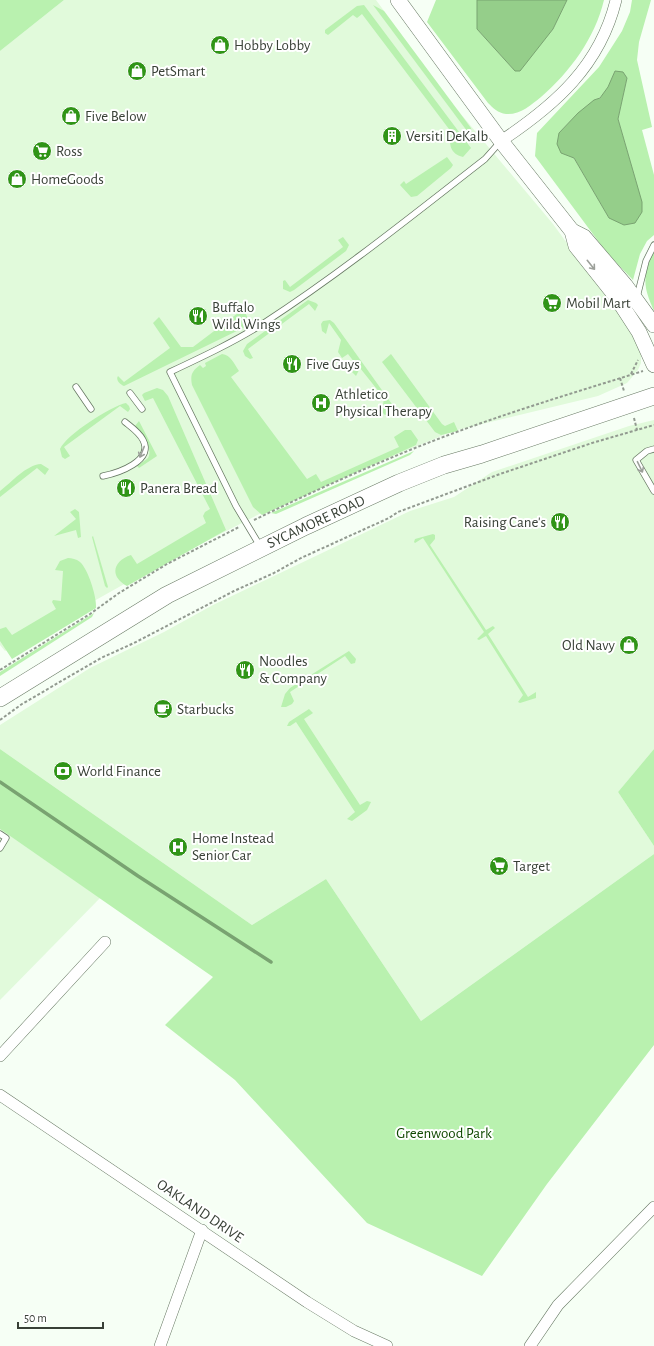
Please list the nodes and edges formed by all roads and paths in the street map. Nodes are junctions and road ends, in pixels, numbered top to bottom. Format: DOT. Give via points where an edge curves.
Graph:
graph roads {
  1 [pos="398,0"];
  2 [pos="616,0"];
  3 [pos="501,141"];
  4 [pos="572,231"];
  5 [pos="654,245"];
  6 [pos="637,301"];
  7 [pos="654,325"];
  8 [pos="651,367"];
  9 [pos="76,387"];
  10 [pos="130,394"];
  11 [pos="654,396"];
  12 [pos="91,409"];
  13 [pos="142,409"];
  14 [pos="125,422"];
  15 [pos="654,425"];
  16 [pos="654,449"];
  17 [pos="103,476"];
  18 [pos="654,491"];
  19 [pos="246,524"];
  20 [pos="261,548"];
  21 [pos="0,670"];
  22 [pos="0,698"];
  23 [pos="0,720"];
  24 [pos="0,834"];
  25 [pos="0,848"];
  26 [pos="105,942"];
  27 [pos="0,1056"];
  28 [pos="0,1095"];
  29 [pos="654,1206"];
  30 [pos="202,1230"];
  31 [pos="160,1346"];
  32 [pos="387,1346"];
  33 [pos="530,1346"];
  1 -- 3 [label="main road"];
  2 -- 3 [label="street" via="601,42 584,70 532,121"];
  3 -- 4 [label="main road"];
  3 -- 19 [label="lane" via="485,159 316,287 257,327 170,372"];
  4 -- 6 [label="main road" via="584,237"];
  4 -- 8 [label="main road, one-way" via="576,246 639,332"];
  5 -- 6 [label="lane" via="646,261"];
  6 -- 7 [label="main road"];
  8 -- 19 [label="path" via="452,434 359,472"];
  9 -- 12 [label="lane"];
  10 -- 13 [label="lane"];
  11 -- 20 [label="main road, SYCAMORE ROAD" via="444,465 399,483"];
  14 -- 17 [label="lane, one-way" via="143,439 143,455 120,473"];
  15 -- 23 [label="path" via="506,471 398,512 101,658 22,704"];
  16 -- 18 [label="lane, one-way" via="636,460"];
  19 -- 20 [label="lane"];
  19 -- 21 [label="path" via="167,564"];
  20 -- 22 [label="main road, SYCAMORE ROAD" via="167,595"];
  24 -- 25 [label="lane" via="6,838"];
  26 -- 27 [label="street"];
  28 -- 30 [label="street, OAKLAND DRIVE"];
  29 -- 33 [label="street" via="558,1305"];
  30 -- 31 [label="street"];
  30 -- 32 [label="street, OAKLAND DRIVE" via="336,1321"];
}
